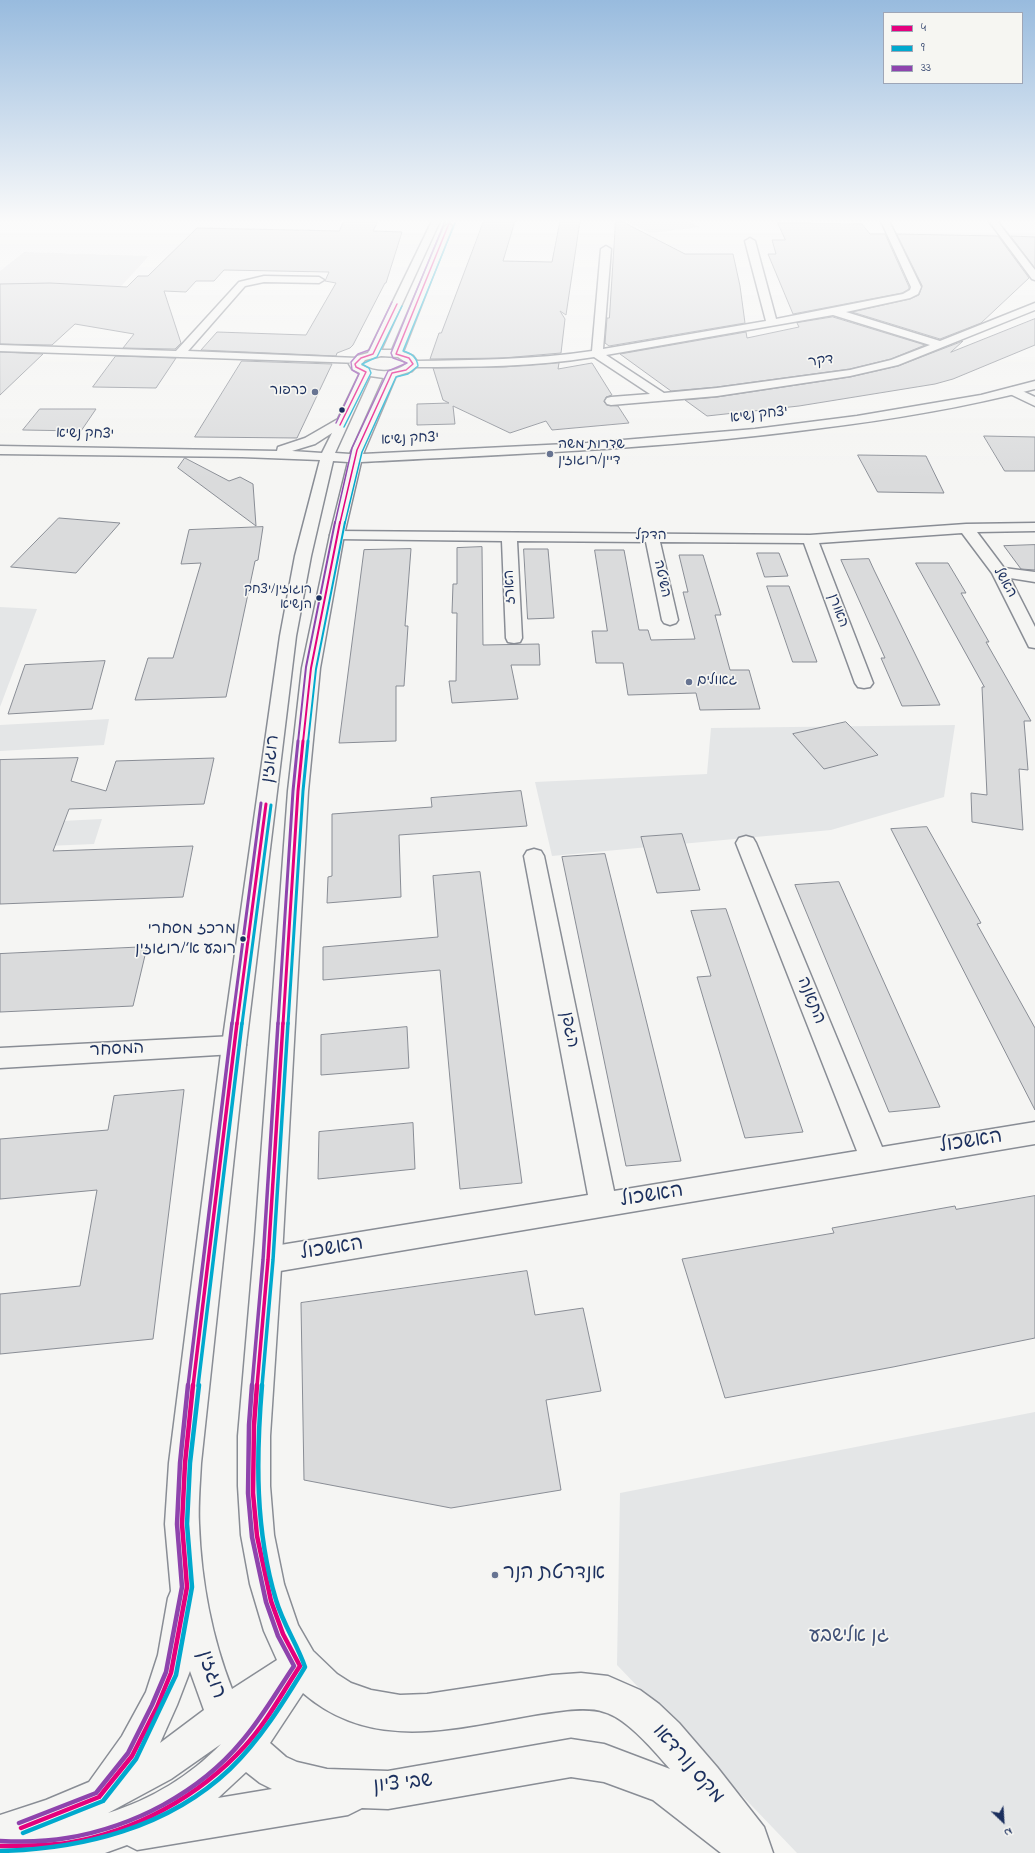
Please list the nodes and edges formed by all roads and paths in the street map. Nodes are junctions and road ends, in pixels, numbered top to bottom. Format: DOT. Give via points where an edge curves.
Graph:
graph roads {
  1 [pos="221,307"];
  2 [pos="396,307"];
  3 [pos="415,307"];
  4 [pos="601,307"];
  5 [pos="768,307"];
  6 [pos="854,307"];
  7 [pos="1026,307"];
  8 [pos="1032,307"];
  9 [pos="832,312"];
  10 [pos="1022,313"];
  11 [pos="722,321"];
  12 [pos="772,322"];
  13 [pos="750,326"];
  14 [pos="668,330"];
  15 [pos="673,341"];
  16 [pos="942,345"];
  17 [pos="0,348"];
  18 [pos="374,354"];
  19 [pos="396,354"];
  20 [pos="597,354"];
  21 [pos="179,355"];
  22 [pos="357,361"];
  23 [pos="412,364"];
  24 [pos="366,372"];
  25 [pos="392,373"];
  26 [pos="1035,385"];
  27 [pos="1014,391"];
  28 [pos="662,397"];
  29 [pos="611,401"];
  30 [pos="1035,402"];
  31 [pos="341,422"];
  32 [pos="0,450"];
  33 [pos="281,453"];
  34 [pos="328,453"];
  35 [pos="356,454"];
  36 [pos="313,474"];
  37 [pos="1035,527"];
  38 [pos="966,528"];
  39 [pos="336,535"];
  40 [pos="508,536"];
  41 [pos="652,537"];
  42 [pos="810,539"];
  43 [pos="999,572"];
  44 [pos="1035,577"];
  45 [pos="670,620"];
  46 [pos="514,638"];
  47 [pos="1035,643"];
  48 [pos="864,683"];
  49 [pos="746,843"];
  50 [pos="534,856"];
  51 [pos="234,1045"];
  52 [pos="0,1058"];
  53 [pos="1035,1133"];
  54 [pos="874,1160"];
  55 [pos="602,1205"];
  56 [pos="268,1260"];
  57 [pos="187,1587"];
  58 [pos="300,1666"];
  59 [pos="235,1731"];
  60 [pos="571,1758"];
  61 [pos="388,1790"];
  62 [pos="99,1797"];
  63 [pos="0,1835"];
  64 [pos="102,1836"];
  65 [pos="0,1846"];
  66 [pos="753,1853"];
  67 [pos="759,1853"];
  1 -- 21 [label="street"];
  2 -- 18 [label="street"];
  3 -- 19 [label="street"];
  4 -- 20 [label="street"];
  5 -- 12 [label="street"];
  6 -- 9 [label="street"];
  7 -- 10 [label="street"];
  8 -- 10 [label="street, דקר"];
  9 -- 12 [label="street"];
  9 -- 16 [label="street"];
  10 -- 16 [label="street, דקר"];
  11 -- 13 [label="street"];
  12 -- 13 [label="street"];
  13 -- 15 [label="street"];
  14 -- 15 [label="street"];
  15 -- 20 [label="street"];
  16 -- 28 [label="street, דקר" via="894,363 850,373 717,392"];
  17 -- 21 [label="street"];
  18 -- 19 [label="street"];
  18 -- 22 [label="street"];
  19 -- 23 [label="street" via="409,358"];
  20 -- 23 [label="street" via="495,363"];
  20 -- 28 [label="street"];
  21 -- 22 [label="street"];
  22 -- 24 [label="street" via="356,367"];
  23 -- 25 [label="street" via="406,370"];
  24 -- 25 [label="street"];
  24 -- 31 [label="street"];
  25 -- 35 [label="street"];
  26 -- 27 [label="street, יצחק נשיא"];
  27 -- 30 [label="street"];
  27 -- 35 [label="street, יצחק נשיא" via="904,412 755,433 603,446 389,457"];
  28 -- 29 [label="street, דקר"];
  31 -- 33 [label="street" via="310,441"];
  31 -- 34 [label="street"];
  32 -- 33 [label="street, יצחק נשיא"];
  33 -- 34 [label="street, יצחק נשיא"];
  33 -- 36 [label="street" via="294,459"];
  34 -- 35 [label="street, יצחק נשיא"];
  34 -- 36 [label="street"];
  35 -- 39 [label="street, רוגוזין"];
  36 -- 51 [label="street, רוגוזין" via="303,556 288,636"];
  37 -- 38 [label="street, הדקל"];
  38 -- 42 [label="street, הדקל"];
  38 -- 43 [label="street, האשל"];
  39 -- 40 [label="street, הדקל"];
  39 -- 56 [label="street, רוגוזין" via="311,668 298,791"];
  40 -- 41 [label="street, הדקל"];
  40 -- 46 [label="street, הארז"];
  41 -- 42 [label="street, הדקל"];
  41 -- 45 [label="street, השיטה"];
  42 -- 48 [label="street, האורן"];
  43 -- 44 [label="street"];
  43 -- 47 [label="street, האשל"];
  49 -- 54 [label="street, התאנה"];
  50 -- 55 [label="street, הגפן"];
  51 -- 52 [label="street, המסחר"];
  51 -- 57 [label="street, רוגוזין" via="185,1463 182,1524"];
  53 -- 54 [label="street, האשכול"];
  54 -- 55 [label="street, האשכול"];
  55 -- 56 [label="street, האשכול"];
  56 -- 58 [label="street, רוגוזין" via="254,1425 254,1493 260,1549 271,1600 283,1634"];
  57 -- 59 [label="street, רוגזין" via="208,1676"];
  57 -- 62 [label="street" via="171,1673 157,1708 132,1756"];
  58 -- 59 [label="street"];
  58 -- 67 [label="street, מקס נורדאו" via="310,1678 359,1706 394,1714 474,1707 578,1691 608,1694 633,1708 669,1739"];
  59 -- 61 [label="street, שבי ציון" via="273,1770 295,1780 327,1788"];
  59 -- 62 [label="street" via="178,1753"];
  59 -- 64 [label="street" via="197,1790 161,1811"];
  60 -- 61 [label="street, שבי ציון"];
  60 -- 66 [label="street, מקס נורדאו" via="604,1763 665,1786"];
  61 -- 64 [label="street"];
  62 -- 63 [label="street"];
  64 -- 65 [label="street" via="36,1848"];
}
